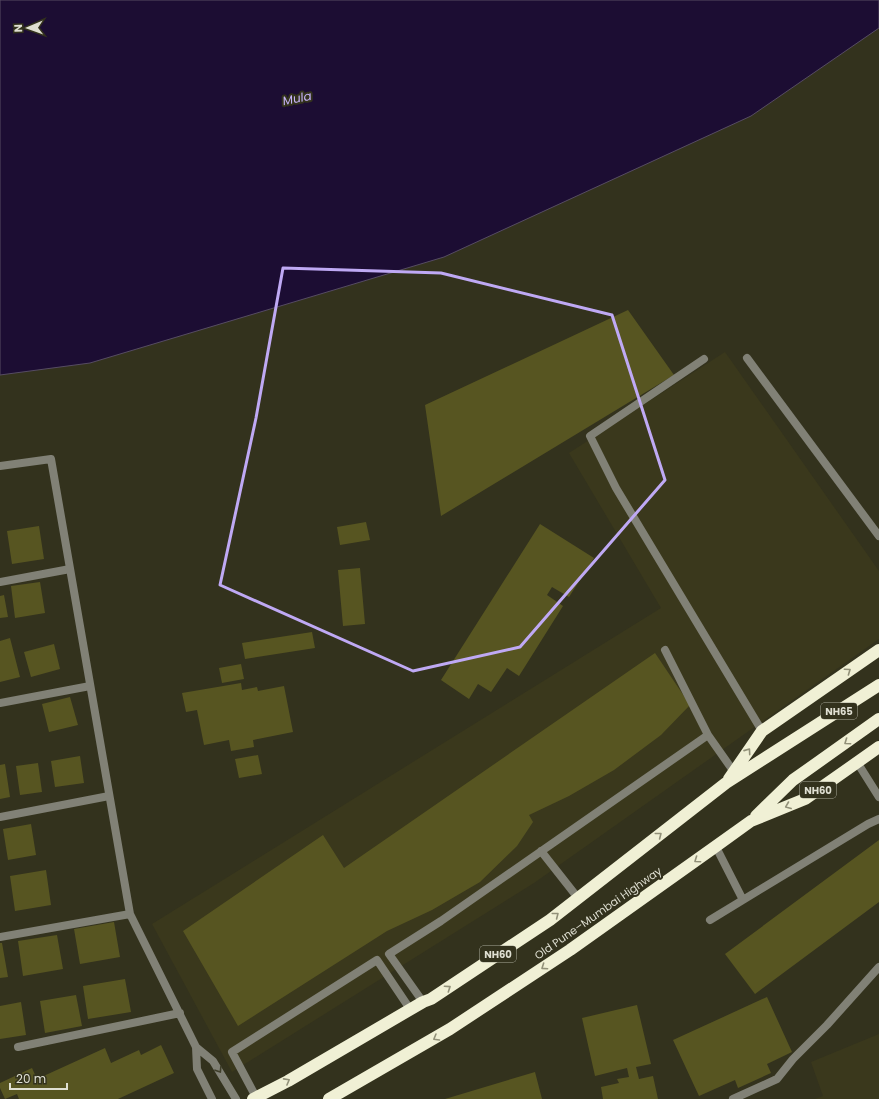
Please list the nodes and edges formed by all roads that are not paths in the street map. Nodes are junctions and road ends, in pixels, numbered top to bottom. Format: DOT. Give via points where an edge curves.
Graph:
graph roads {
  1 [pos="747,358"];
  2 [pos="704,359"];
  3 [pos="0,466"];
  4 [pos="879,536"];
  5 [pos="70,569"];
  6 [pos="0,582"];
  7 [pos="664,650"];
  8 [pos="879,650"];
  9 [pos="879,685"];
  10 [pos="90,686"];
  11 [pos="0,703"];
  12 [pos="879,719"];
  13 [pos="762,731"];
  14 [pos="708,735"];
  15 [pos="879,747"];
  16 [pos="857,762"];
  17 [pos="734,772"];
  18 [pos="726,783"];
  19 [pos="109,796"];
  20 [pos="879,798"];
  21 [pos="0,817"];
  22 [pos="879,819"];
  23 [pos="751,821"];
  24 [pos="716,847"];
  25 [pos="541,851"];
  26 [pos="578,898"];
  27 [pos="743,900"];
  28 [pos="130,914"];
  29 [pos="710,920"];
  30 [pos="0,937"];
  31 [pos="879,967"];
  32 [pos="423,1002"];
  33 [pos="410,1010"];
  34 [pos="180,1013"];
  35 [pos="18,1046"];
  36 [pos="196,1047"];
  37 [pos="254,1098"];
  38 [pos="212,1099"];
  39 [pos="236,1099"];
  40 [pos="329,1099"];
  41 [pos="733,1099"];
  1 -- 4 [label="street"];
  2 -- 13 [label="street" via="590,436 616,488"];
  3 -- 5 [label="street" via="51,459"];
  5 -- 6 [label="street"];
  5 -- 10 [label="street"];
  7 -- 14 [label="street"];
  13 -- 8 [label="highway, one-way"];
  9 -- 18 [label="highway, NH65"];
  10 -- 11 [label="street"];
  10 -- 19 [label="street"];
  12 -- 23 [label="highway, one-way" via="793,780"];
  17 -- 13 [label="highway, one-way"];
  14 -- 17 [label="street"];
  14 -- 25 [label="street"];
  15 -- 16 [label="highway, Old Pune–Mumbai Highway / NH60"];
  16 -- 20 [label="street"];
  16 -- 23 [label="highway, Old Pune–Mumbai Highway / NH60, one-way" via="805,799"];
  17 -- 18 [label="highway"];
  26 -- 18 [label="highway, Old Pune–Mumbai Highway / NH60, one-way"];
  19 -- 21 [label="street"];
  19 -- 28 [label="street"];
  22 -- 27 [label="street"];
  23 -- 24 [label="highway, Old Pune–Mumbai Highway / NH60"];
  24 -- 27 [label="street"];
  24 -- 40 [label="highway, Old Pune–Mumbai Highway / NH60, one-way" via="570,950 450,1029"];
  25 -- 26 [label="street"];
  25 -- 32 [label="street" via="389,954"];
  32 -- 26 [label="highway, Old Pune–Mumbai Highway / NH60, one-way" via="550,920"];
  27 -- 29 [label="street"];
  28 -- 30 [label="street"];
  28 -- 34 [label="street"];
  31 -- 41 [label="street" via="777,1079"];
  32 -- 33 [label="highway, Old Pune–Mumbai Highway / NH60"];
  37 -- 33 [label="highway, Old Pune–Mumbai Highway / NH60, one-way"];
  33 -- 37 [label="street" via="377,960 232,1052"];
  34 -- 35 [label="street"];
  34 -- 36 [label="street"];
  36 -- 38 [label="street" via="197,1069"];
  36 -- 39 [label="street, one-way" via="213,1061"];
}
